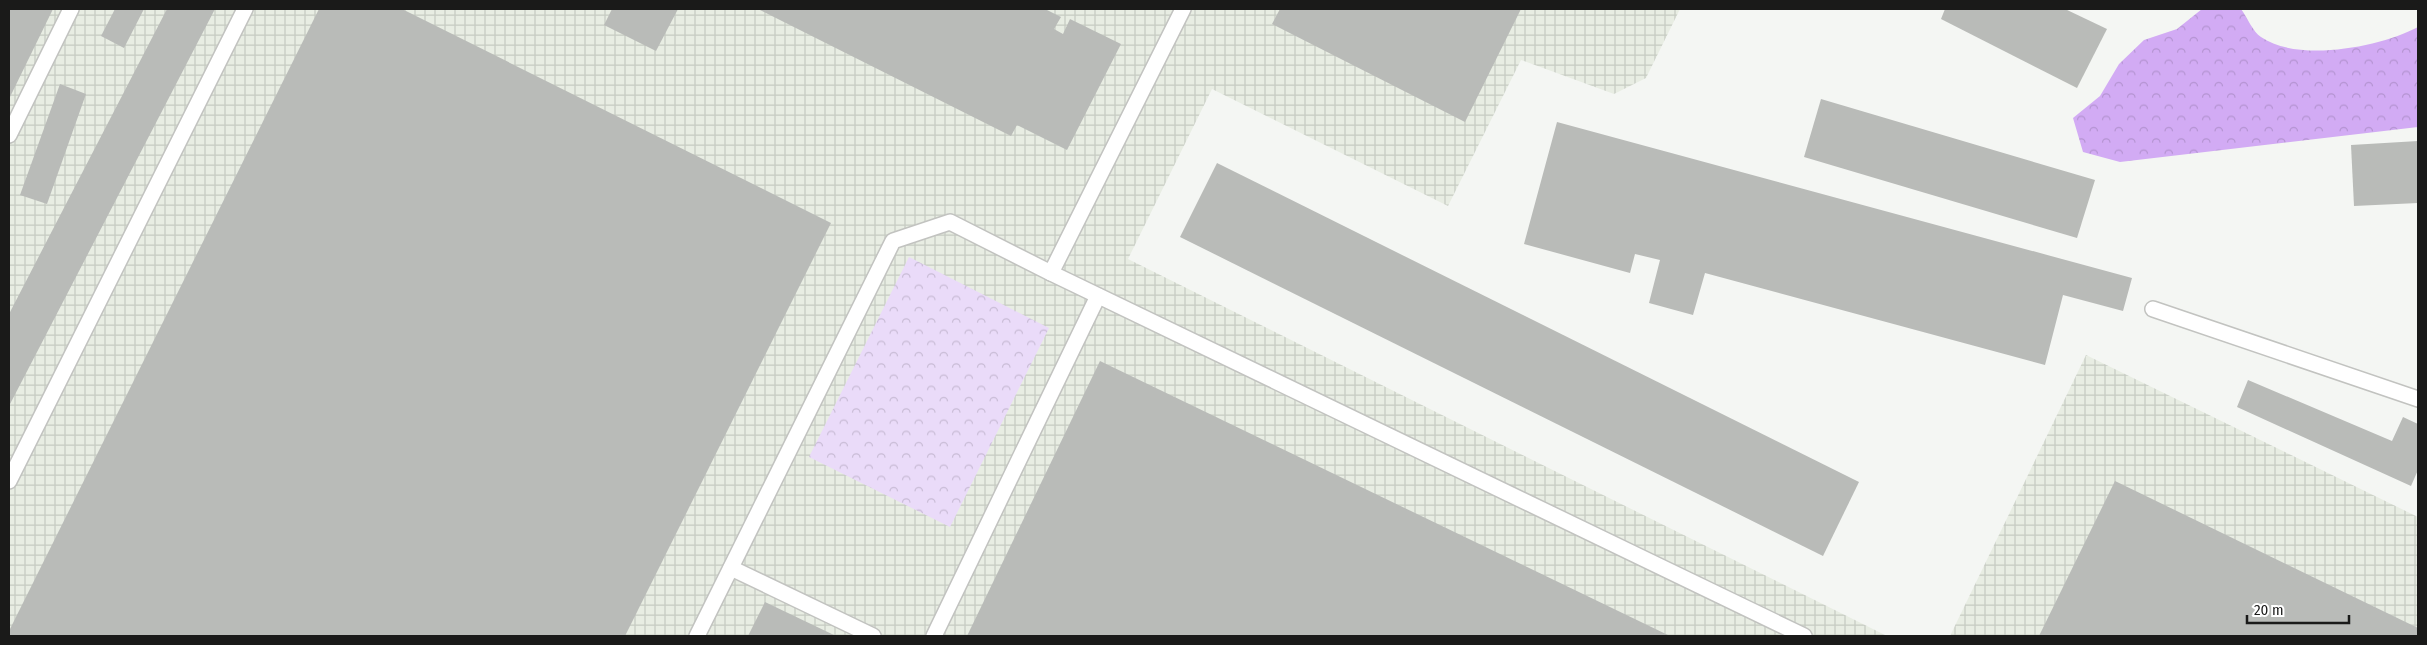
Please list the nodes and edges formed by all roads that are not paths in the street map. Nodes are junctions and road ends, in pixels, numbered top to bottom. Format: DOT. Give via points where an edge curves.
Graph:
graph roads {
  1 [pos="71,9"];
  2 [pos="245,9"];
  3 [pos="1183,9"];
  4 [pos="9,135"];
  5 [pos="1051,273"];
  6 [pos="1098,296"];
  7 [pos="2153,309"];
  8 [pos="2418,399"];
  9 [pos="9,481"];
  10 [pos="731,568"];
  11 [pos="697,636"];
  12 [pos="873,636"];
  13 [pos="934,636"];
  14 [pos="1804,636"];
  1 -- 4 [label="lane"];
  2 -- 9 [label="lane"];
  3 -- 5 [label="lane"];
  5 -- 6 [label="lane"];
  5 -- 10 [label="lane" via="950,222 893,241"];
  6 -- 13 [label="lane"];
  6 -- 14 [label="lane"];
  7 -- 8 [label="lane"];
  10 -- 11 [label="lane"];
  10 -- 12 [label="lane"];
}
